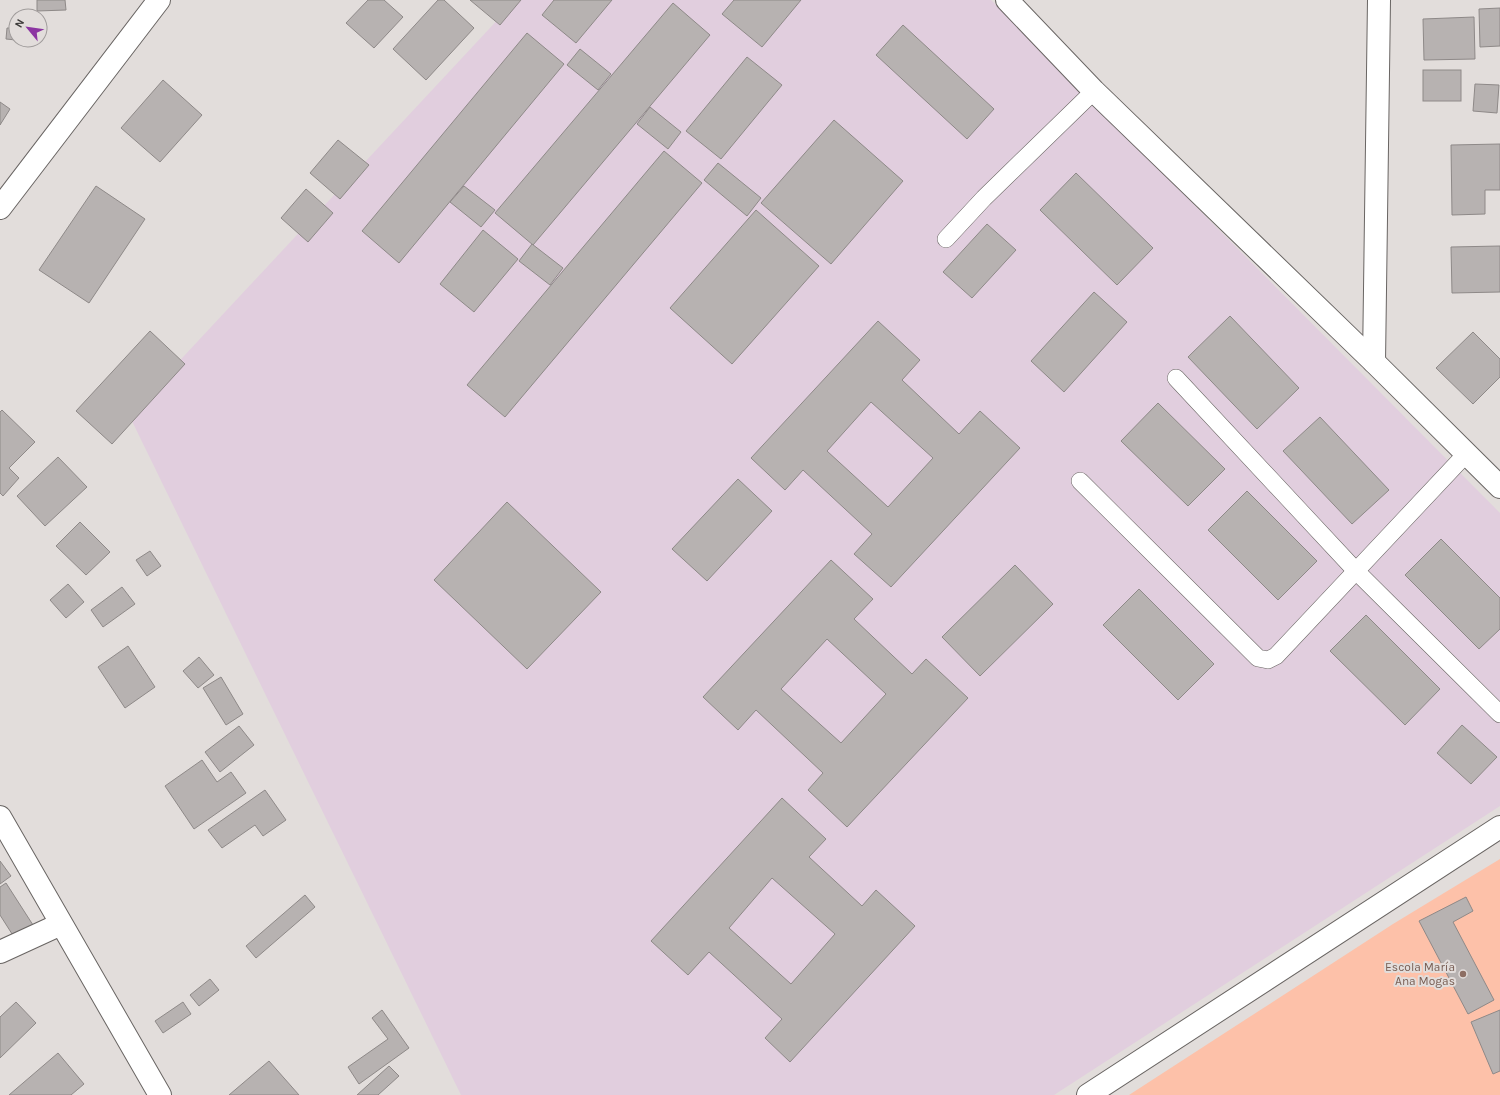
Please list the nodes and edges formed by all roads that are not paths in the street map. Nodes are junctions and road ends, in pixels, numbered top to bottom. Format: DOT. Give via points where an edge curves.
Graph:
graph roads {
  1 [pos="159,0"];
  2 [pos="1007,0"];
  3 [pos="1379,0"];
  4 [pos="1094,91"];
  5 [pos="0,208"];
  6 [pos="946,239"];
  7 [pos="1374,362"];
  8 [pos="1176,378"];
  9 [pos="1466,454"];
  10 [pos="1080,480"];
  11 [pos="1500,487"];
  12 [pos="1356,571"];
  13 [pos="1500,714"];
  14 [pos="0,817"];
  15 [pos="1500,827"];
  16 [pos="62,924"];
  17 [pos="0,952"];
  18 [pos="160,1095"];
  19 [pos="1088,1095"];
  1 -- 5 [label="street"];
  2 -- 4 [label="street"];
  3 -- 7 [label="street"];
  4 -- 6 [label="lane" via="984,198"];
  4 -- 7 [label="street"];
  7 -- 9 [label="street"];
  8 -- 12 [label="lane"];
  9 -- 11 [label="street"];
  9 -- 12 [label="lane"];
  10 -- 12 [label="lane" via="1258,658 1268,660 1276,656"];
  12 -- 13 [label="lane"];
  14 -- 16 [label="street"];
  15 -- 19 [label="street"];
  16 -- 17 [label="street"];
  16 -- 18 [label="street"];
}
